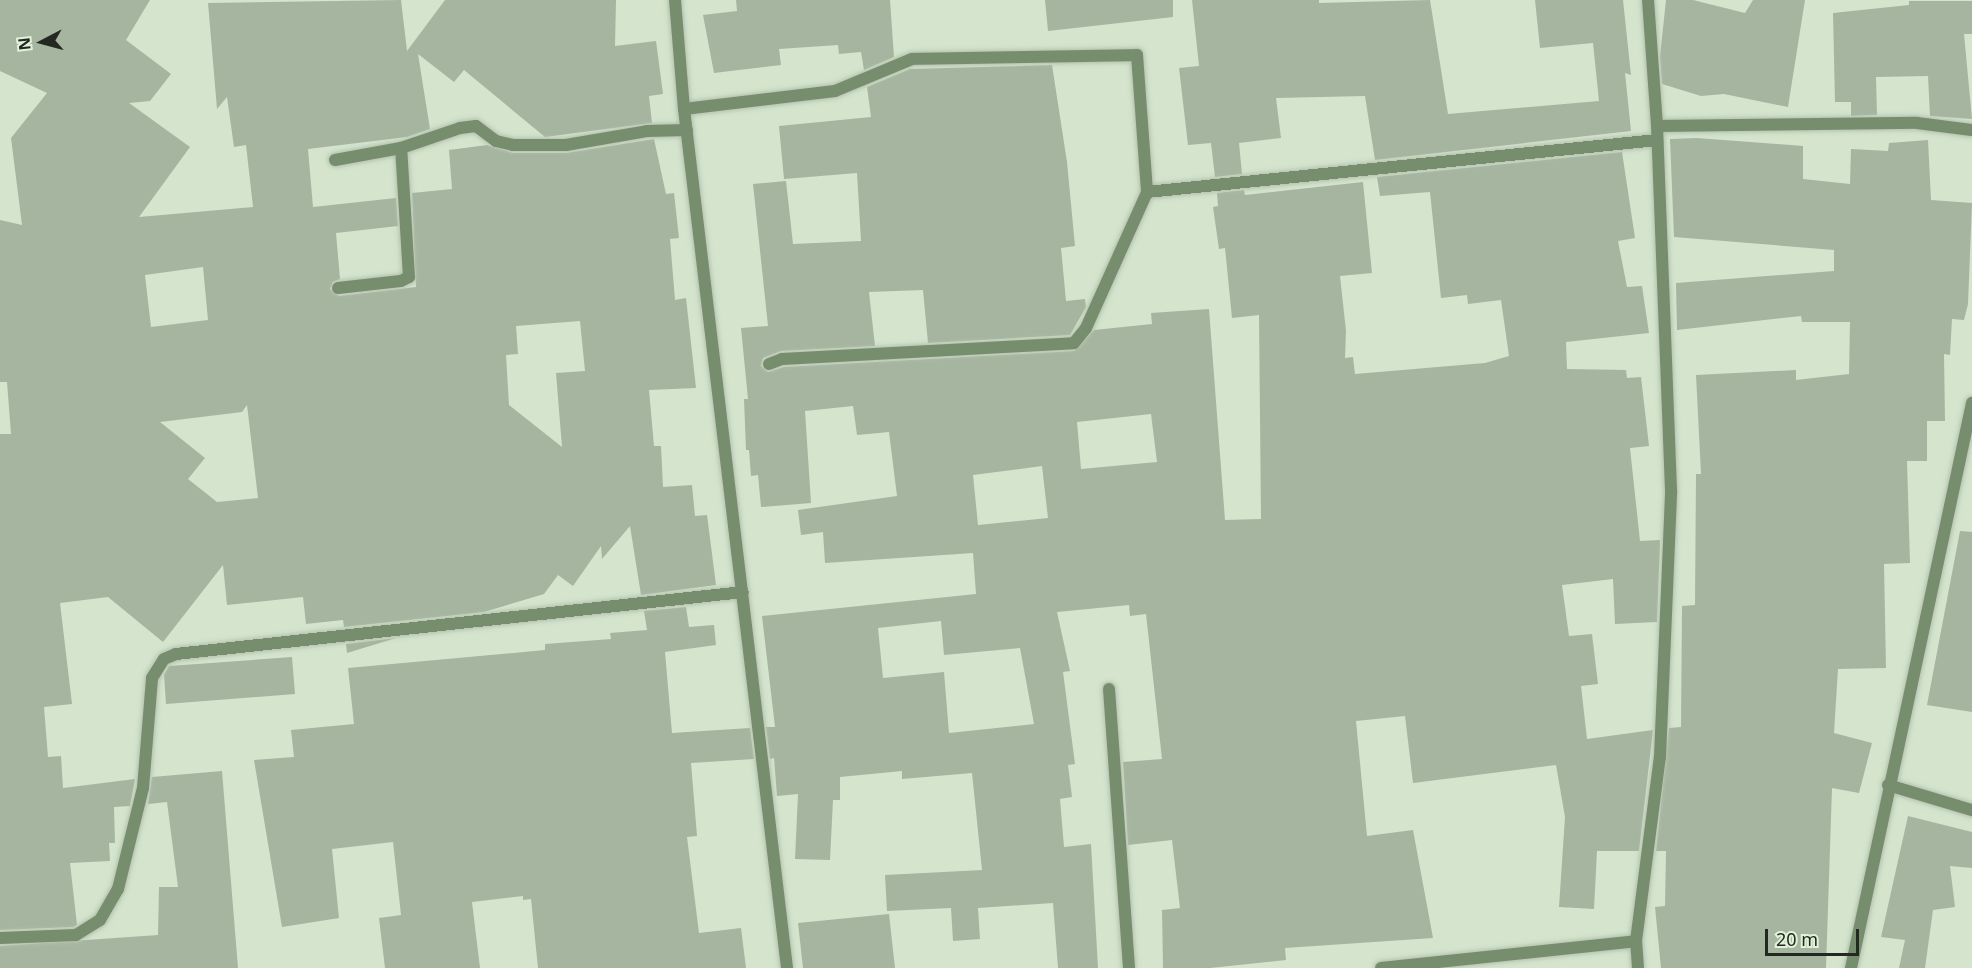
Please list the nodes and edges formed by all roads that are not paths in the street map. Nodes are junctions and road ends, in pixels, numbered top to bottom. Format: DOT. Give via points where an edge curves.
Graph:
graph roads {
  1 [pos="675,0"];
  2 [pos="1648,0"];
  3 [pos="684,109"];
  4 [pos="1657,126"];
  5 [pos="687,130"];
  6 [pos="1972,130"];
  7 [pos="1657,140"];
  8 [pos="401,148"];
  9 [pos="335,159"];
  10 [pos="1147,192"];
  11 [pos="338,288"];
  12 [pos="769,364"];
  13 [pos="1972,403"];
  14 [pos="743,592"];
  15 [pos="1109,689"];
  16 [pos="1888,785"];
  17 [pos="1972,810"];
  18 [pos="0,938"];
  19 [pos="1636,941"];
  20 [pos="788,968"];
  21 [pos="1129,968"];
  22 [pos="1381,968"];
  23 [pos="1638,968"];
  24 [pos="1851,968"];
  1 -- 3 [label="street"];
  2 -- 4 [label="street"];
  3 -- 5 [label="street"];
  3 -- 10 [label="street" via="835,91 912,59 1137,55"];
  4 -- 6 [label="street" via="1917,123"];
  4 -- 7 [label="street"];
  5 -- 8 [label="street" via="647,131 566,145 513,145 495,141 476,126"];
  5 -- 14 [label="street"];
  7 -- 10 [label="street"];
  7 -- 19 [label="street" via="1671,490 1660,757"];
  8 -- 9 [label="street"];
  8 -- 11 [label="street" via="409,277"];
  10 -- 12 [label="street" via="1086,328 1074,343 782,359"];
  13 -- 16 [label="street"];
  14 -- 18 [label="street" via="176,654 164,659 152,678 143,788 112,899 100,920 76,935"];
  14 -- 20 [label="street"];
  15 -- 21 [label="street"];
  16 -- 17 [label="street"];
  16 -- 24 [label="street"];
  19 -- 22 [label="street"];
  19 -- 23 [label="street"];
}
